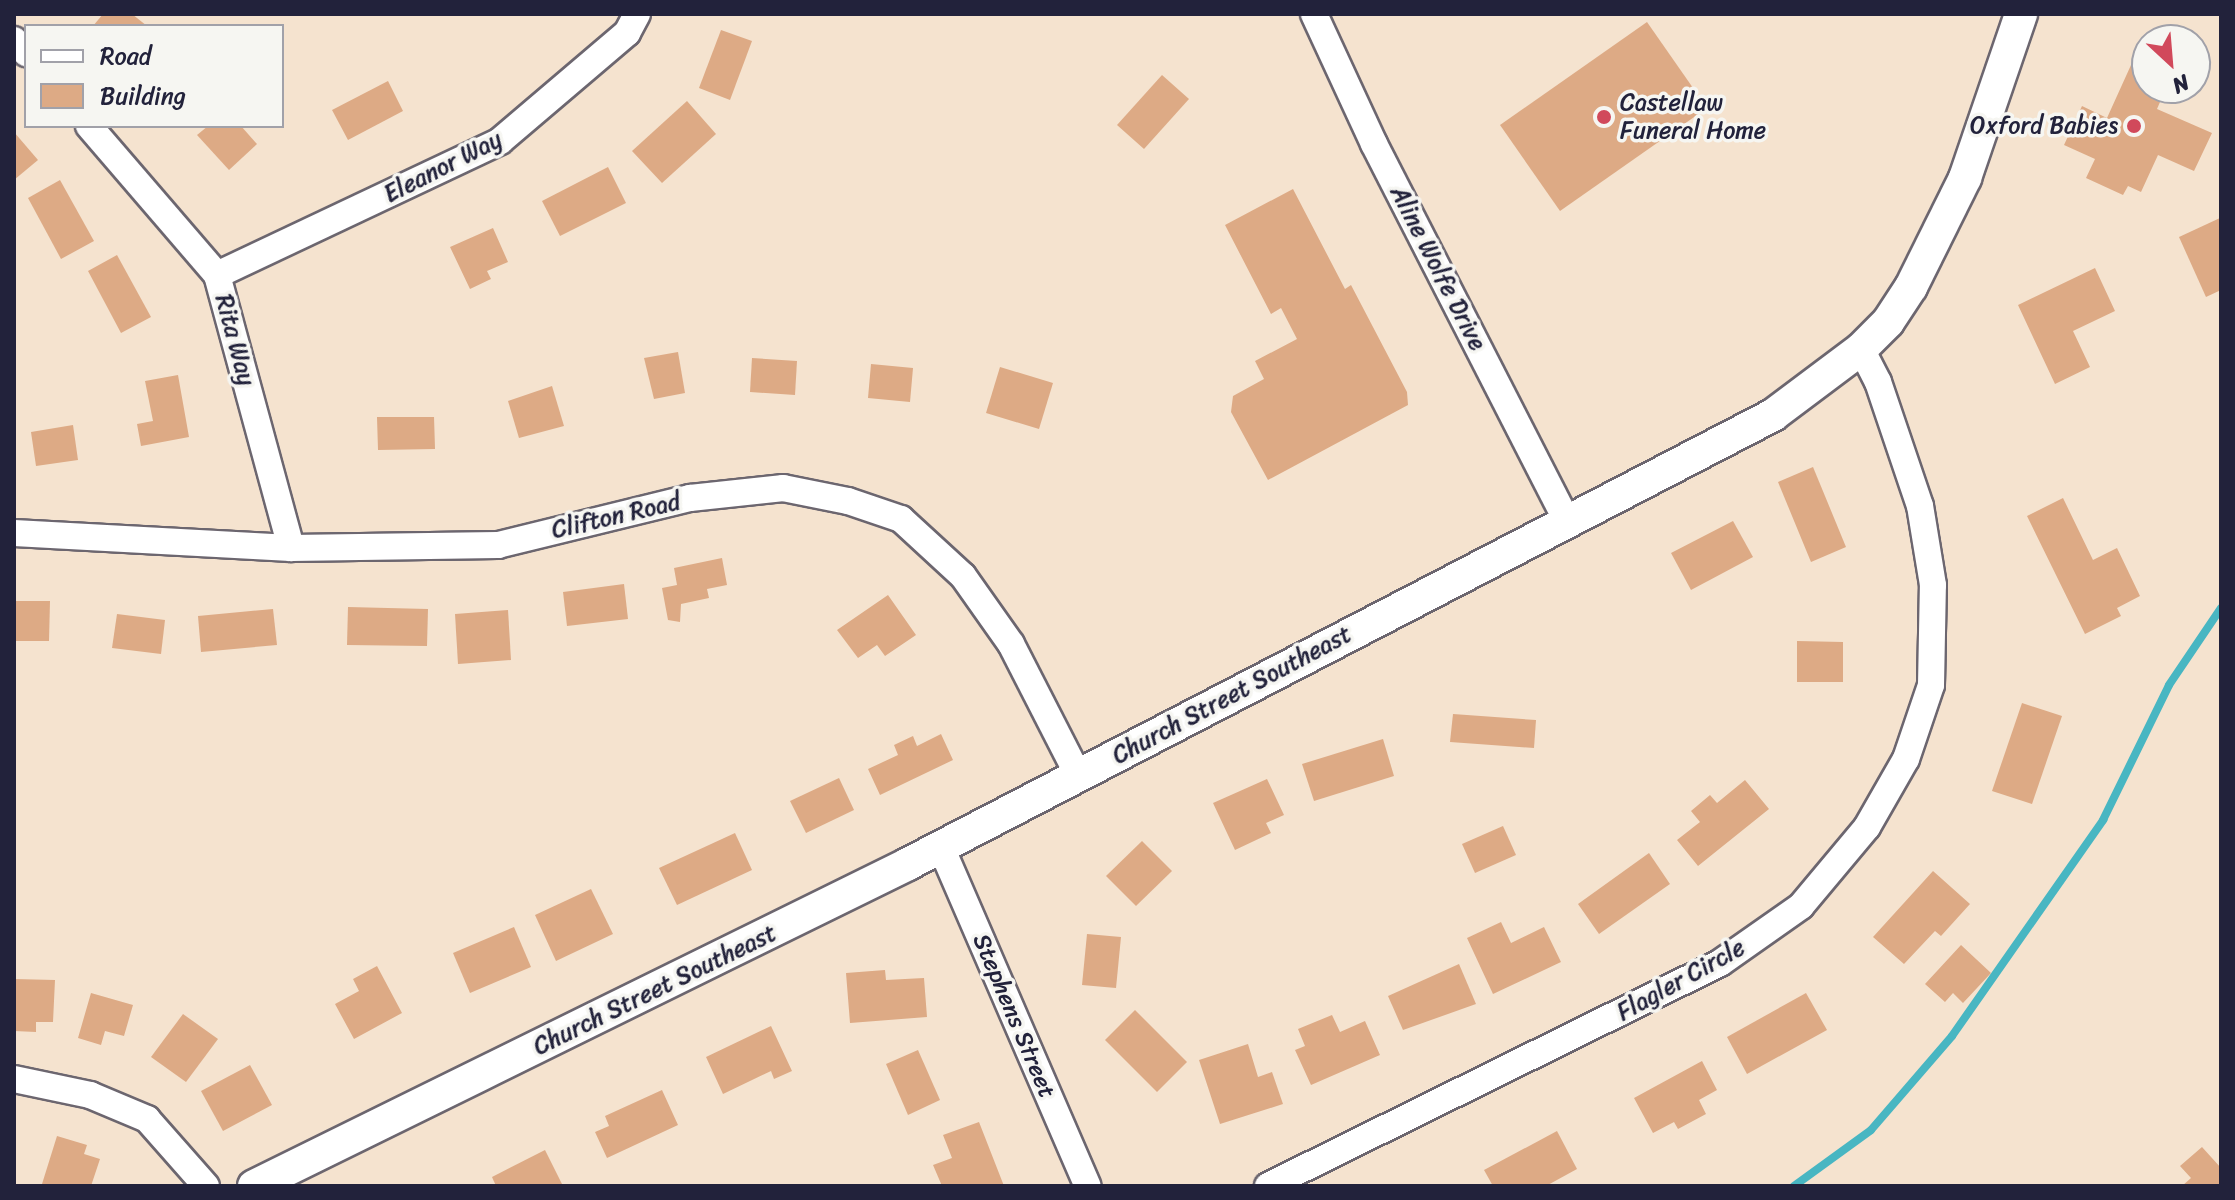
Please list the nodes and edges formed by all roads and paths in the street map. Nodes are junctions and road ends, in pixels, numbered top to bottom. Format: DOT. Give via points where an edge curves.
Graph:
graph roads {
  1 [pos="637,14"];
  2 [pos="1314,14"];
  3 [pos="2021,14"];
  4 [pos="91,128"];
  5 [pos="217,275"];
  6 [pos="1861,349"];
  7 [pos="1566,520"];
  8 [pos="14,533"];
  9 [pos="291,548"];
  10 [pos="1078,775"];
  11 [pos="941,847"];
  12 [pos="14,1079"];
  13 [pos="206,1186"];
  14 [pos="254,1186"];
  15 [pos="1088,1186"];
  16 [pos="1268,1186"];
  1 -- 5 [label="street, Eleanor Way" via="627,33 500,141"];
  2 -- 7 [label="street, Aline Wolfe Drive" via="1374,144"];
  3 -- 6 [label="street, Church Street Southeast" via="1942,229 1888,322"];
  4 -- 5 [label="street, Rita Way"];
  5 -- 9 [label="street, Rita Way"];
  6 -- 7 [label="street, Church Street Southeast" via="1773,415"];
  6 -- 16 [label="street, Flagler Circle" via="1878,382 1920,506 1933,585 1931,685 1906,759 1867,827 1801,906 1720,963"];
  7 -- 10 [label="street, Church Street Southeast"];
  8 -- 9 [label="street, Clifton Road"];
  9 -- 10 [label="street, Clifton Road" via="498,545 690,498 783,488 848,501 901,519 963,576 1011,644"];
  10 -- 11 [label="street, Church Street Southeast"];
  11 -- 14 [label="street, Church Street Southeast"];
  11 -- 15 [label="street, Stephens Street"];
  12 -- 13 [label="street" via="90,1095 147,1119"];
}
